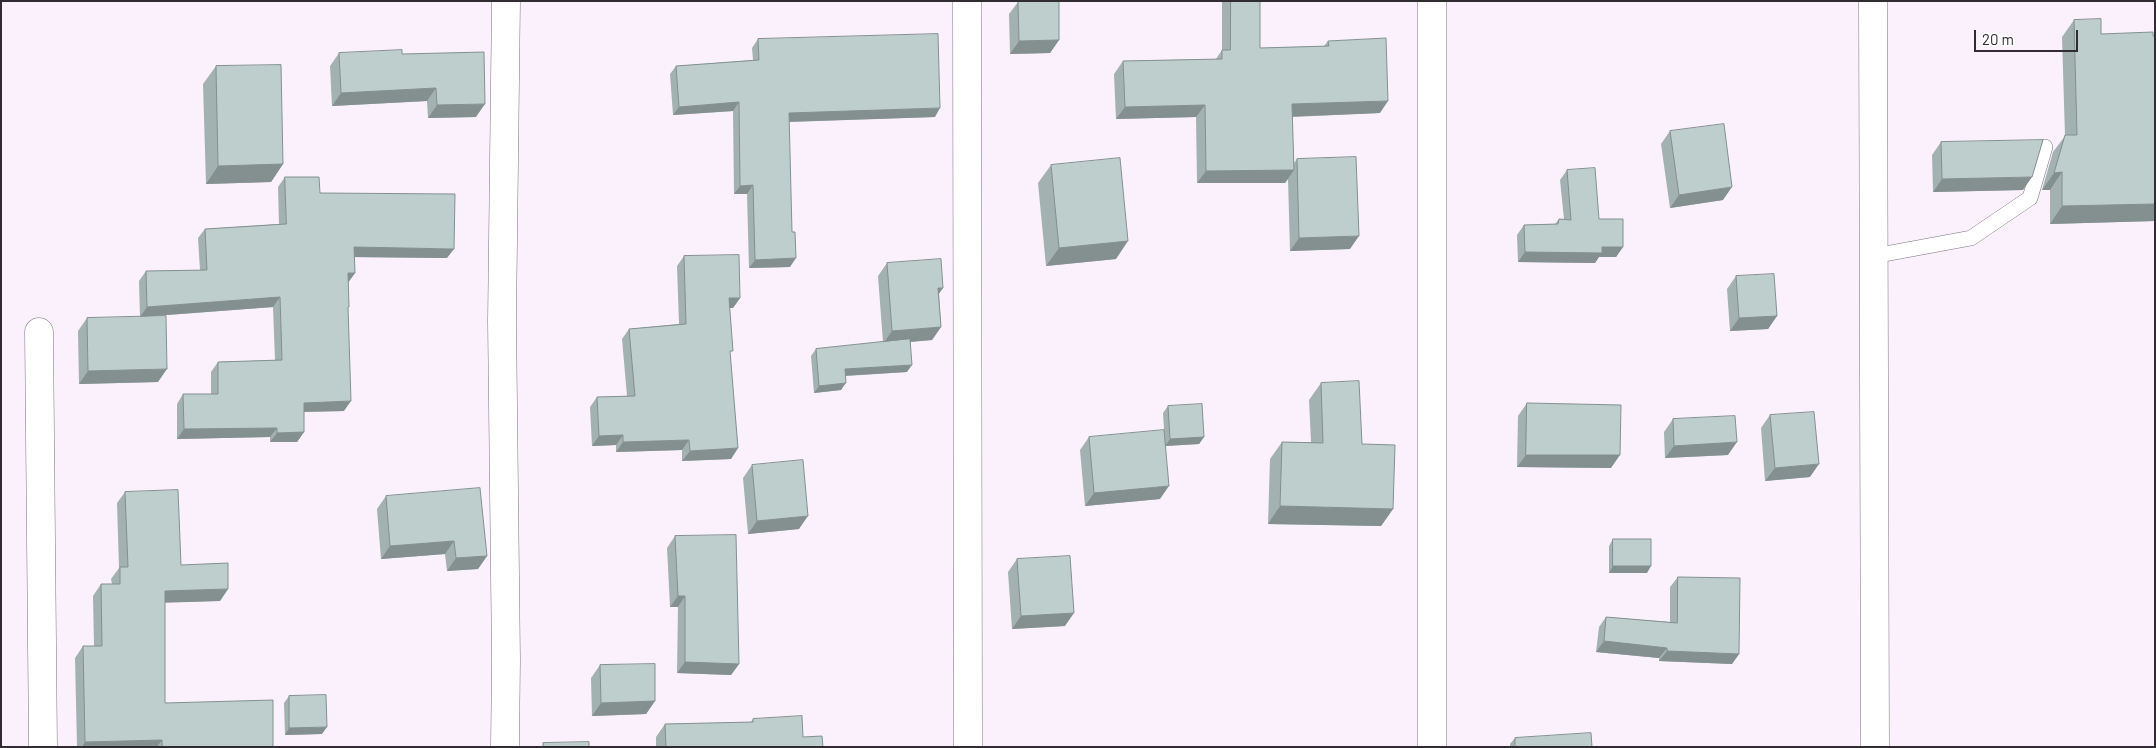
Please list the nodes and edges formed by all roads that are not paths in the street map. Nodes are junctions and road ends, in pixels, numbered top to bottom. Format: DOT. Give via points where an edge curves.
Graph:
graph roads {
  1 [pos="506,1"];
  2 [pos="967,1"];
  3 [pos="1432,1"];
  4 [pos="1873,1"];
  5 [pos="2045,147"];
  6 [pos="1874,256"];
  7 [pos="39,332"];
  8 [pos="43,747"];
  9 [pos="505,747"];
  10 [pos="968,747"];
  11 [pos="1432,747"];
  12 [pos="1875,747"];
  1 -- 9 [label="street" via="502,321"];
  2 -- 10 [label="street"];
  3 -- 11 [label="street"];
  4 -- 6 [label="street"];
  5 -- 6 [label="lane" via="2030,198 1971,238"];
  6 -- 12 [label="street"];
  7 -- 8 [label="street"];
}
